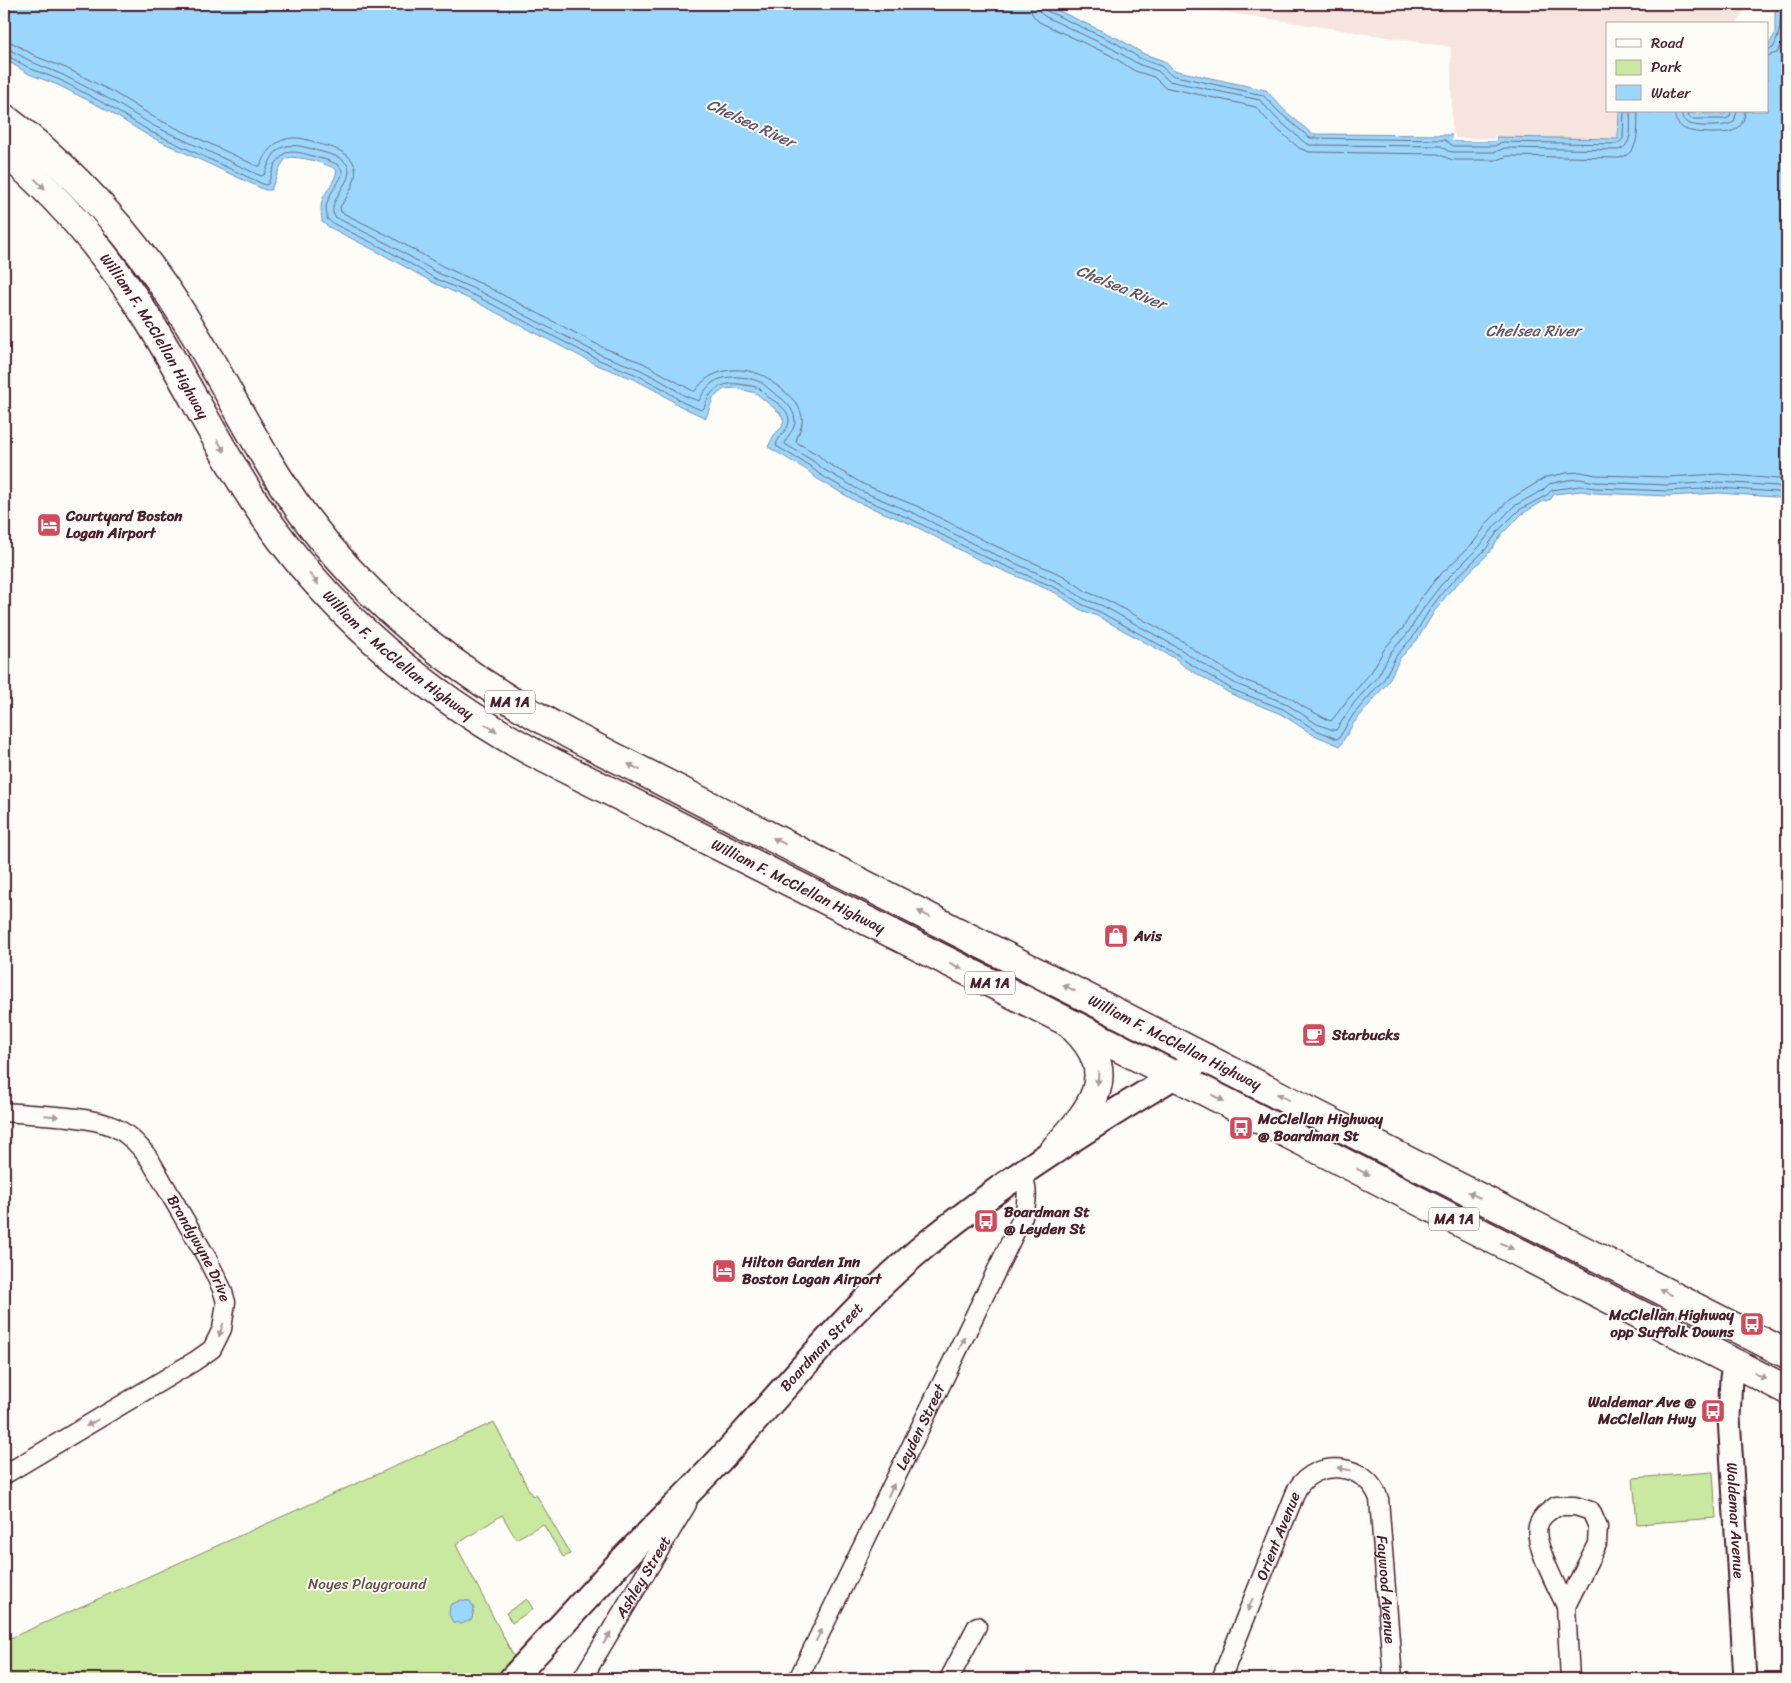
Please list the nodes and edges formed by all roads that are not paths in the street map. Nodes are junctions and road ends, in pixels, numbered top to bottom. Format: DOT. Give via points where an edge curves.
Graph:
graph roads {
  1 [pos="4,118"];
  2 [pos="4,151"];
  3 [pos="1067,1022"];
  4 [pos="1206,1057"];
  5 [pos="1175,1076"];
  6 [pos="4,1112"];
  7 [pos="1055,1149"];
  8 [pos="1021,1172"];
  9 [pos="1787,1354"];
  10 [pos="1734,1362"];
  11 [pos="1787,1390"];
  12 [pos="4,1475"];
  13 [pos="704,1476"];
  14 [pos="1378,1499"];
  15 [pos="625,1557"];
  16 [pos="641,1582"];
  17 [pos="1566,1606"];
  18 [pos="977,1626"];
  19 [pos="512,1679"];
  20 [pos="582,1679"];
  21 [pos="798,1679"];
  22 [pos="949,1679"];
  23 [pos="1221,1679"];
  24 [pos="1393,1679"];
  25 [pos="1570,1679"];
  26 [pos="1745,1679"];
  4 -- 1 [label="highway, William F. McClellan Highway / MA 1A, one-way" via="550,724 494,692 435,649 366,588 305,517 265,456 186,319 130,240 67,172"];
  2 -- 3 [label="highway, William F. McClellan Highway / MA 1A, one-way" via="69,214 124,283 154,328 249,492 286,545 344,611 408,670 463,710 534,753"];
  3 -- 5 [label="highway, William F. McClellan Highway / MA 1A"];
  3 -- 7 [label="highway, one-way" via="1094,1054 1099,1078 1087,1108"];
  4 -- 5 [label="main road, Boardman Street"];
  9 -- 4 [label="highway, William F. McClellan Highway / MA 1A, one-way"];
  5 -- 7 [label="main road, Boardman Street"];
  5 -- 10 [label="highway, William F. McClellan Highway / MA 1A, one-way"];
  6 -- 12 [label="street, Brandywyne Drive, one-way" via="88,1119 113,1126 127,1135 150,1160 212,1269 226,1302 222,1330 212,1349"];
  7 -- 8 [label="main road, Boardman Street"];
  8 -- 13 [label="main road, Boardman Street" via="927,1244 871,1295"];
  21 -- 8 [label="street, Leyden Street, one-way" via="1023,1216 1027,1196"];
  10 -- 11 [label="highway, William F. McClellan Highway / MA 1A, one-way"];
  10 -- 26 [label="street, Waldemar Avenue" via="1730,1378 1730,1423"];
  13 -- 15 [label="main road, Boardman Street"];
  13 -- 16 [label="street, Ashley Street"];
  14 -- 23 [label="street, Orient Avenue, one-way" via="1367,1481 1338,1467 1318,1471 1301,1483"];
  14 -- 24 [label="street, Faywood Avenue"];
  15 -- 16 [label="street"];
  15 -- 19 [label="main road, Boardman Street"];
  20 -- 16 [label="street, Ashley Street, one-way"];
  17 -- 17 [label="street" via="1597,1544 1598,1527 1591,1512 1575,1506 1556,1506 1544,1514 1537,1533 1538,1543"];
  17 -- 25 [label="street"];
  18 -- 22 [label="street"];
}
